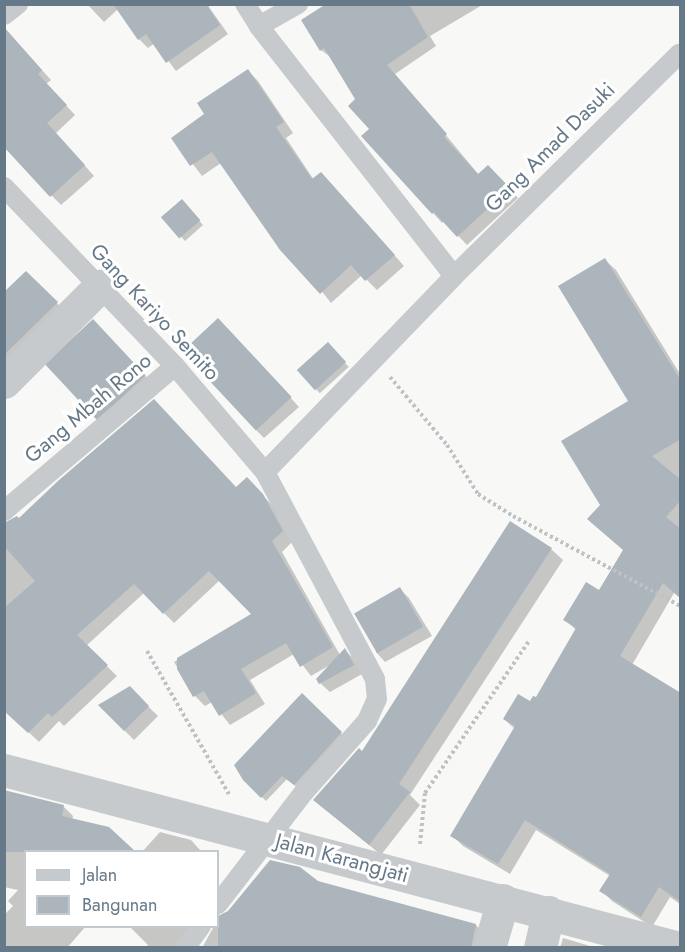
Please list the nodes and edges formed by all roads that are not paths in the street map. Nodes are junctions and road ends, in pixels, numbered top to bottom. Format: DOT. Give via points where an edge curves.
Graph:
graph roads {
  1 [pos="18,4"];
  2 [pos="246,4"];
  3 [pos="298,4"];
  4 [pos="4,15"];
  5 [pos="259,26"];
  6 [pos="681,53"];
  7 [pos="4,188"];
  8 [pos="454,276"];
  9 [pos="100,286"];
  10 [pos="175,366"];
  11 [pos="4,382"];
  12 [pos="265,472"];
  13 [pos="4,511"];
  14 [pos="4,770"];
  15 [pos="259,836"];
  16 [pos="503,900"];
  17 [pos="219,902"];
  18 [pos="548,912"];
  19 [pos="200,928"];
  20 [pos="185,948"];
  21 [pos="489,948"];
  22 [pos="540,948"];
  23 [pos="678,948"];
  1 -- 4 [label="lane"];
  2 -- 5 [label="lane"];
  3 -- 5 [label="lane"];
  5 -- 8 [label="lane"];
  6 -- 8 [label="lane, Gang Amad Dasuki"];
  7 -- 9 [label="lane, Gang Kariyo Semito"];
  8 -- 12 [label="lane, Gang Amad Dasuki"];
  9 -- 10 [label="lane, Gang Kariyo Semito"];
  9 -- 11 [label="street"];
  10 -- 12 [label="lane, Gang Kariyo Semito"];
  10 -- 13 [label="lane, Gang Mbah Rono"];
  12 -- 15 [label="lane, Gang Kariyo Semito" via="375,680 377,699 367,721"];
  14 -- 15 [label="street, Jalan Karangjati"];
  15 -- 16 [label="street, Jalan Karangjati"];
  15 -- 17 [label="lane, Gang Kariyo Semito"];
  16 -- 18 [label="street, Jalan Karangjati"];
  16 -- 21 [label="street"];
  18 -- 22 [label="street"];
  18 -- 23 [label="street, Jalan Karangjati"];
  19 -- 20 [label="lane"];
}
